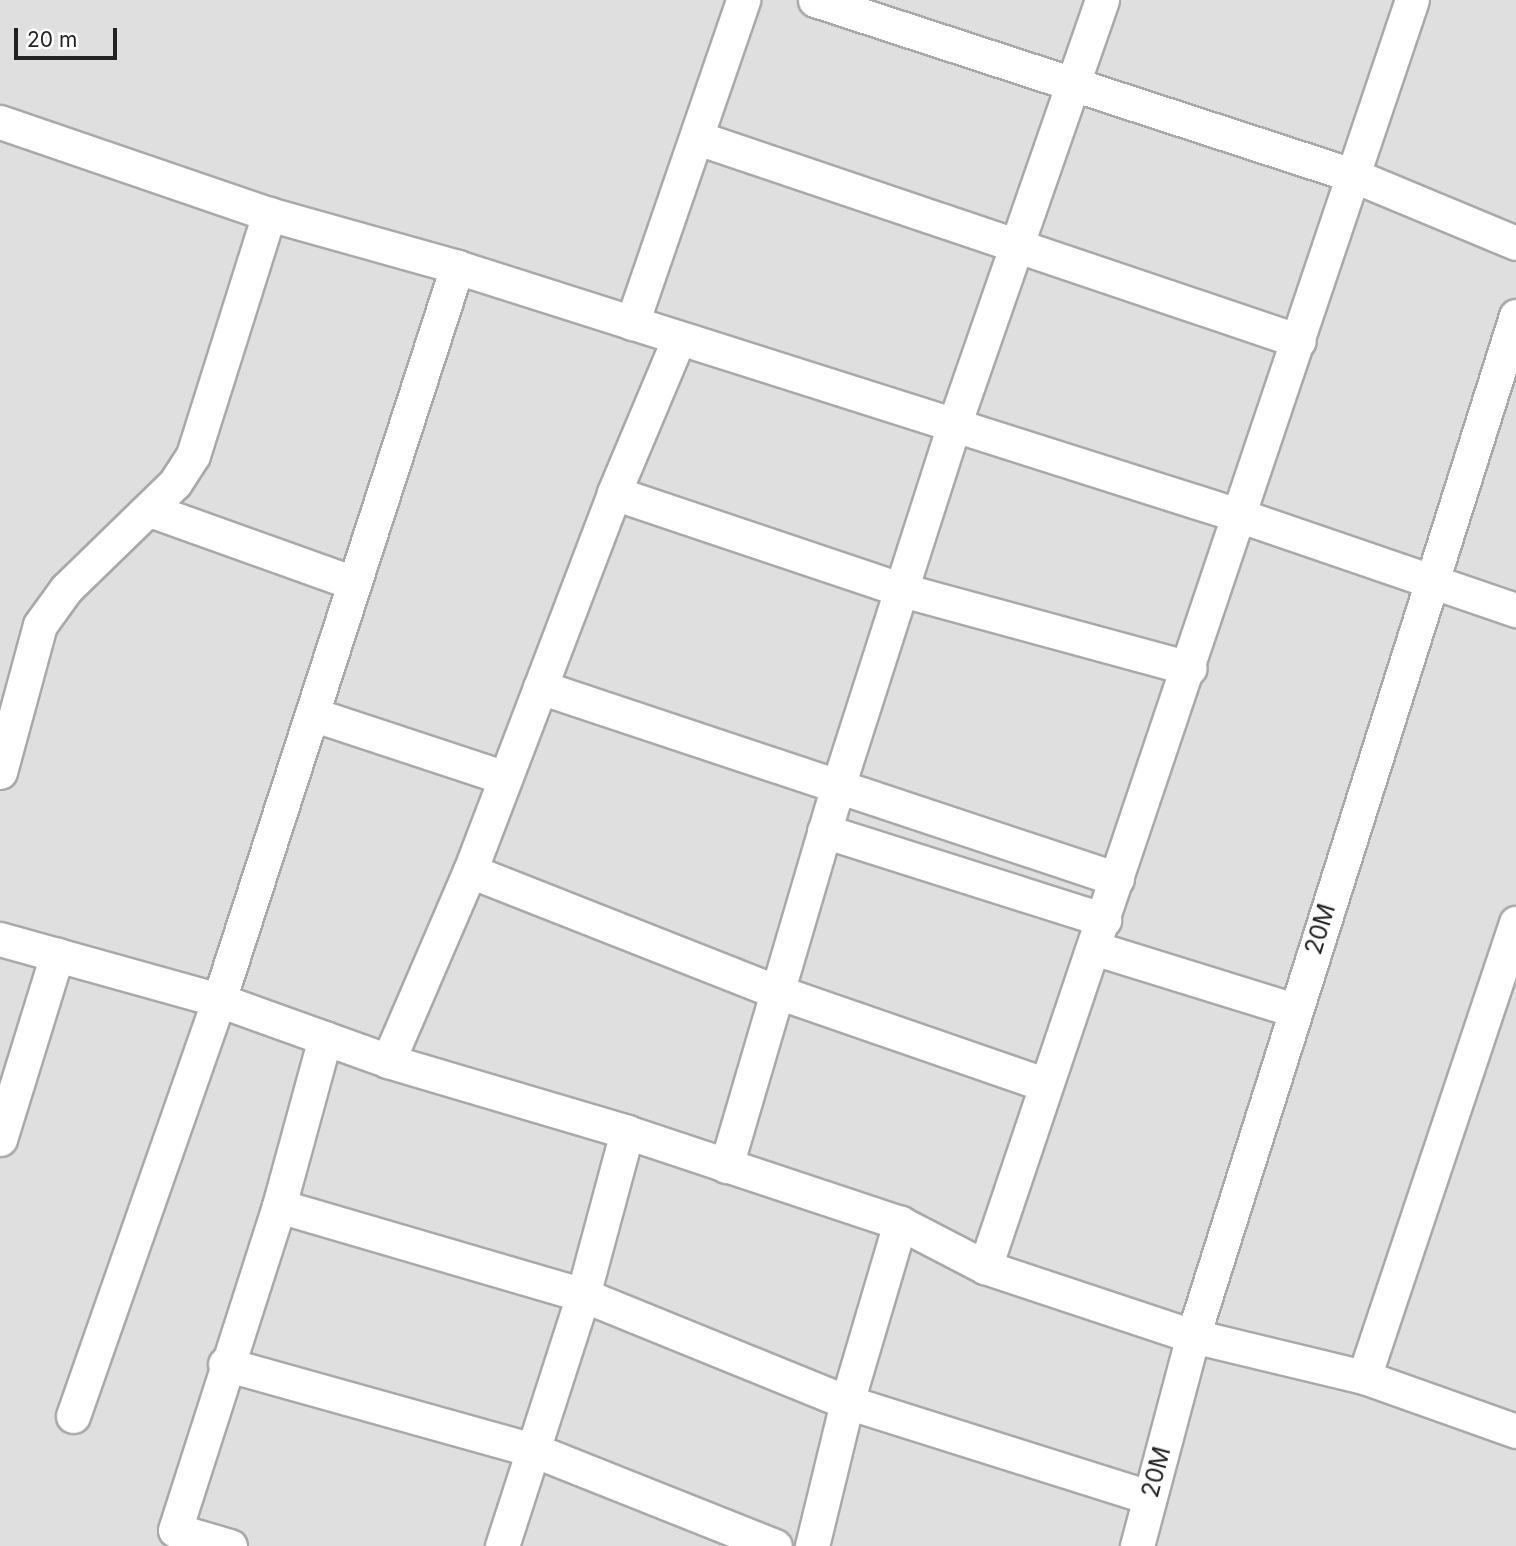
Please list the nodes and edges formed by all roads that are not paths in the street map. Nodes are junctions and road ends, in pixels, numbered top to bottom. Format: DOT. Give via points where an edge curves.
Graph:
graph roads {
  1 [pos="743,0"];
  2 [pos="815,0"];
  3 [pos="1102,0"];
  4 [pos="1412,0"];
  5 [pos="1075,83"];
  6 [pos="0,122"];
  7 [pos="698,138"];
  8 [pos="1355,176"];
  9 [pos="269,214"];
  10 [pos="1516,243"];
  11 [pos="1019,249"];
  12 [pos="457,267"];
  13 [pos="1516,316"];
  14 [pos="632,323"];
  15 [pos="679,338"];
  16 [pos="1299,341"];
  17 [pos="954,425"];
  18 [pos="614,493"];
  19 [pos="150,510"];
  20 [pos="1241,516"];
  21 [pos="1430,580"];
  22 [pos="354,583"];
  23 [pos="902,590"];
  24 [pos="1516,610"];
  25 [pos="1190,667"];
  26 [pos="540,687"];
  27 [pos="312,714"];
  28 [pos="0,772"];
  29 [pos="505,778"];
  30 [pos="839,783"];
  31 [pos="824,831"];
  32 [pos="470,871"];
  33 [pos="1118,879"];
  34 [pos="1516,923"];
  35 [pos="1099,934"];
  36 [pos="0,939"];
  37 [pos="57,955"];
  38 [pos="775,991"];
  39 [pos="219,1000"];
  40 [pos="1294,1010"];
  41 [pos="325,1038"];
  42 [pos="388,1062"];
  43 [pos="1044,1084"];
  44 [pos="627,1132"];
  45 [pos="0,1139"];
  46 [pos="726,1166"];
  47 [pos="279,1206"];
  48 [pos="900,1223"];
  49 [pos="985,1267"];
  50 [pos="583,1295"];
  51 [pos="1193,1336"];
  52 [pos="225,1364"];
  53 [pos="1364,1377"];
  54 [pos="847,1402"];
  55 [pos="73,1416"];
  56 [pos="1516,1431"];
  57 [pos="536,1451"];
  58 [pos="1149,1497"];
  59 [pos="230,1546"];
  60 [pos="502,1546"];
  61 [pos="775,1546"];
  62 [pos="812,1546"];
  63 [pos="1137,1546"];
  1 -- 7 [label="street"];
  2 -- 5 [label="street"];
  3 -- 5 [label="street"];
  4 -- 8 [label="street"];
  5 -- 8 [label="street"];
  5 -- 11 [label="street"];
  6 -- 9 [label="street"];
  7 -- 11 [label="street"];
  7 -- 14 [label="street"];
  8 -- 10 [label="street"];
  8 -- 16 [label="street"];
  9 -- 12 [label="street"];
  9 -- 19 [label="street" via="193,455"];
  11 -- 16 [label="street"];
  11 -- 17 [label="street"];
  12 -- 14 [label="street"];
  12 -- 22 [label="street"];
  13 -- 21 [label="street, 20M"];
  14 -- 15 [label="street"];
  15 -- 17 [label="street"];
  15 -- 18 [label="street"];
  16 -- 20 [label="street"];
  17 -- 20 [label="street"];
  17 -- 23 [label="street"];
  18 -- 23 [label="street"];
  18 -- 26 [label="street"];
  19 -- 22 [label="street"];
  19 -- 28 [label="street" via="66,589 40,625"];
  20 -- 21 [label="street"];
  20 -- 25 [label="street"];
  21 -- 24 [label="street"];
  21 -- 40 [label="street, 20M"];
  22 -- 27 [label="street"];
  23 -- 25 [label="street"];
  23 -- 30 [label="street"];
  25 -- 33 [label="street"];
  26 -- 29 [label="street"];
  26 -- 30 [label="street"];
  27 -- 29 [label="street"];
  27 -- 39 [label="street"];
  29 -- 32 [label="street"];
  30 -- 31 [label="street"];
  30 -- 33 [label="street"];
  31 -- 35 [label="street"];
  31 -- 38 [label="street"];
  32 -- 38 [label="street"];
  32 -- 42 [label="street"];
  33 -- 35 [label="street"];
  34 -- 53 [label="street"];
  35 -- 40 [label="street"];
  35 -- 43 [label="street"];
  36 -- 37 [label="street"];
  37 -- 39 [label="street"];
  37 -- 45 [label="street"];
  38 -- 43 [label="street"];
  38 -- 46 [label="street"];
  39 -- 41 [label="street"];
  39 -- 55 [label="street"];
  40 -- 51 [label="street, 20M"];
  41 -- 42 [label="street"];
  41 -- 47 [label="street"];
  42 -- 44 [label="street"];
  43 -- 49 [label="street"];
  44 -- 46 [label="street"];
  44 -- 50 [label="street"];
  46 -- 48 [label="street"];
  47 -- 50 [label="street"];
  47 -- 52 [label="street"];
  48 -- 49 [label="street"];
  48 -- 54 [label="street"];
  49 -- 51 [label="street"];
  50 -- 54 [label="street"];
  50 -- 57 [label="street"];
  51 -- 53 [label="street"];
  51 -- 58 [label="street, 20M"];
  52 -- 57 [label="street"];
  52 -- 59 [label="street" via="175,1530"];
  53 -- 56 [label="street"];
  54 -- 58 [label="street"];
  54 -- 62 [label="street"];
  57 -- 60 [label="street"];
  57 -- 61 [label="street"];
  58 -- 63 [label="street, 20M"];
}
